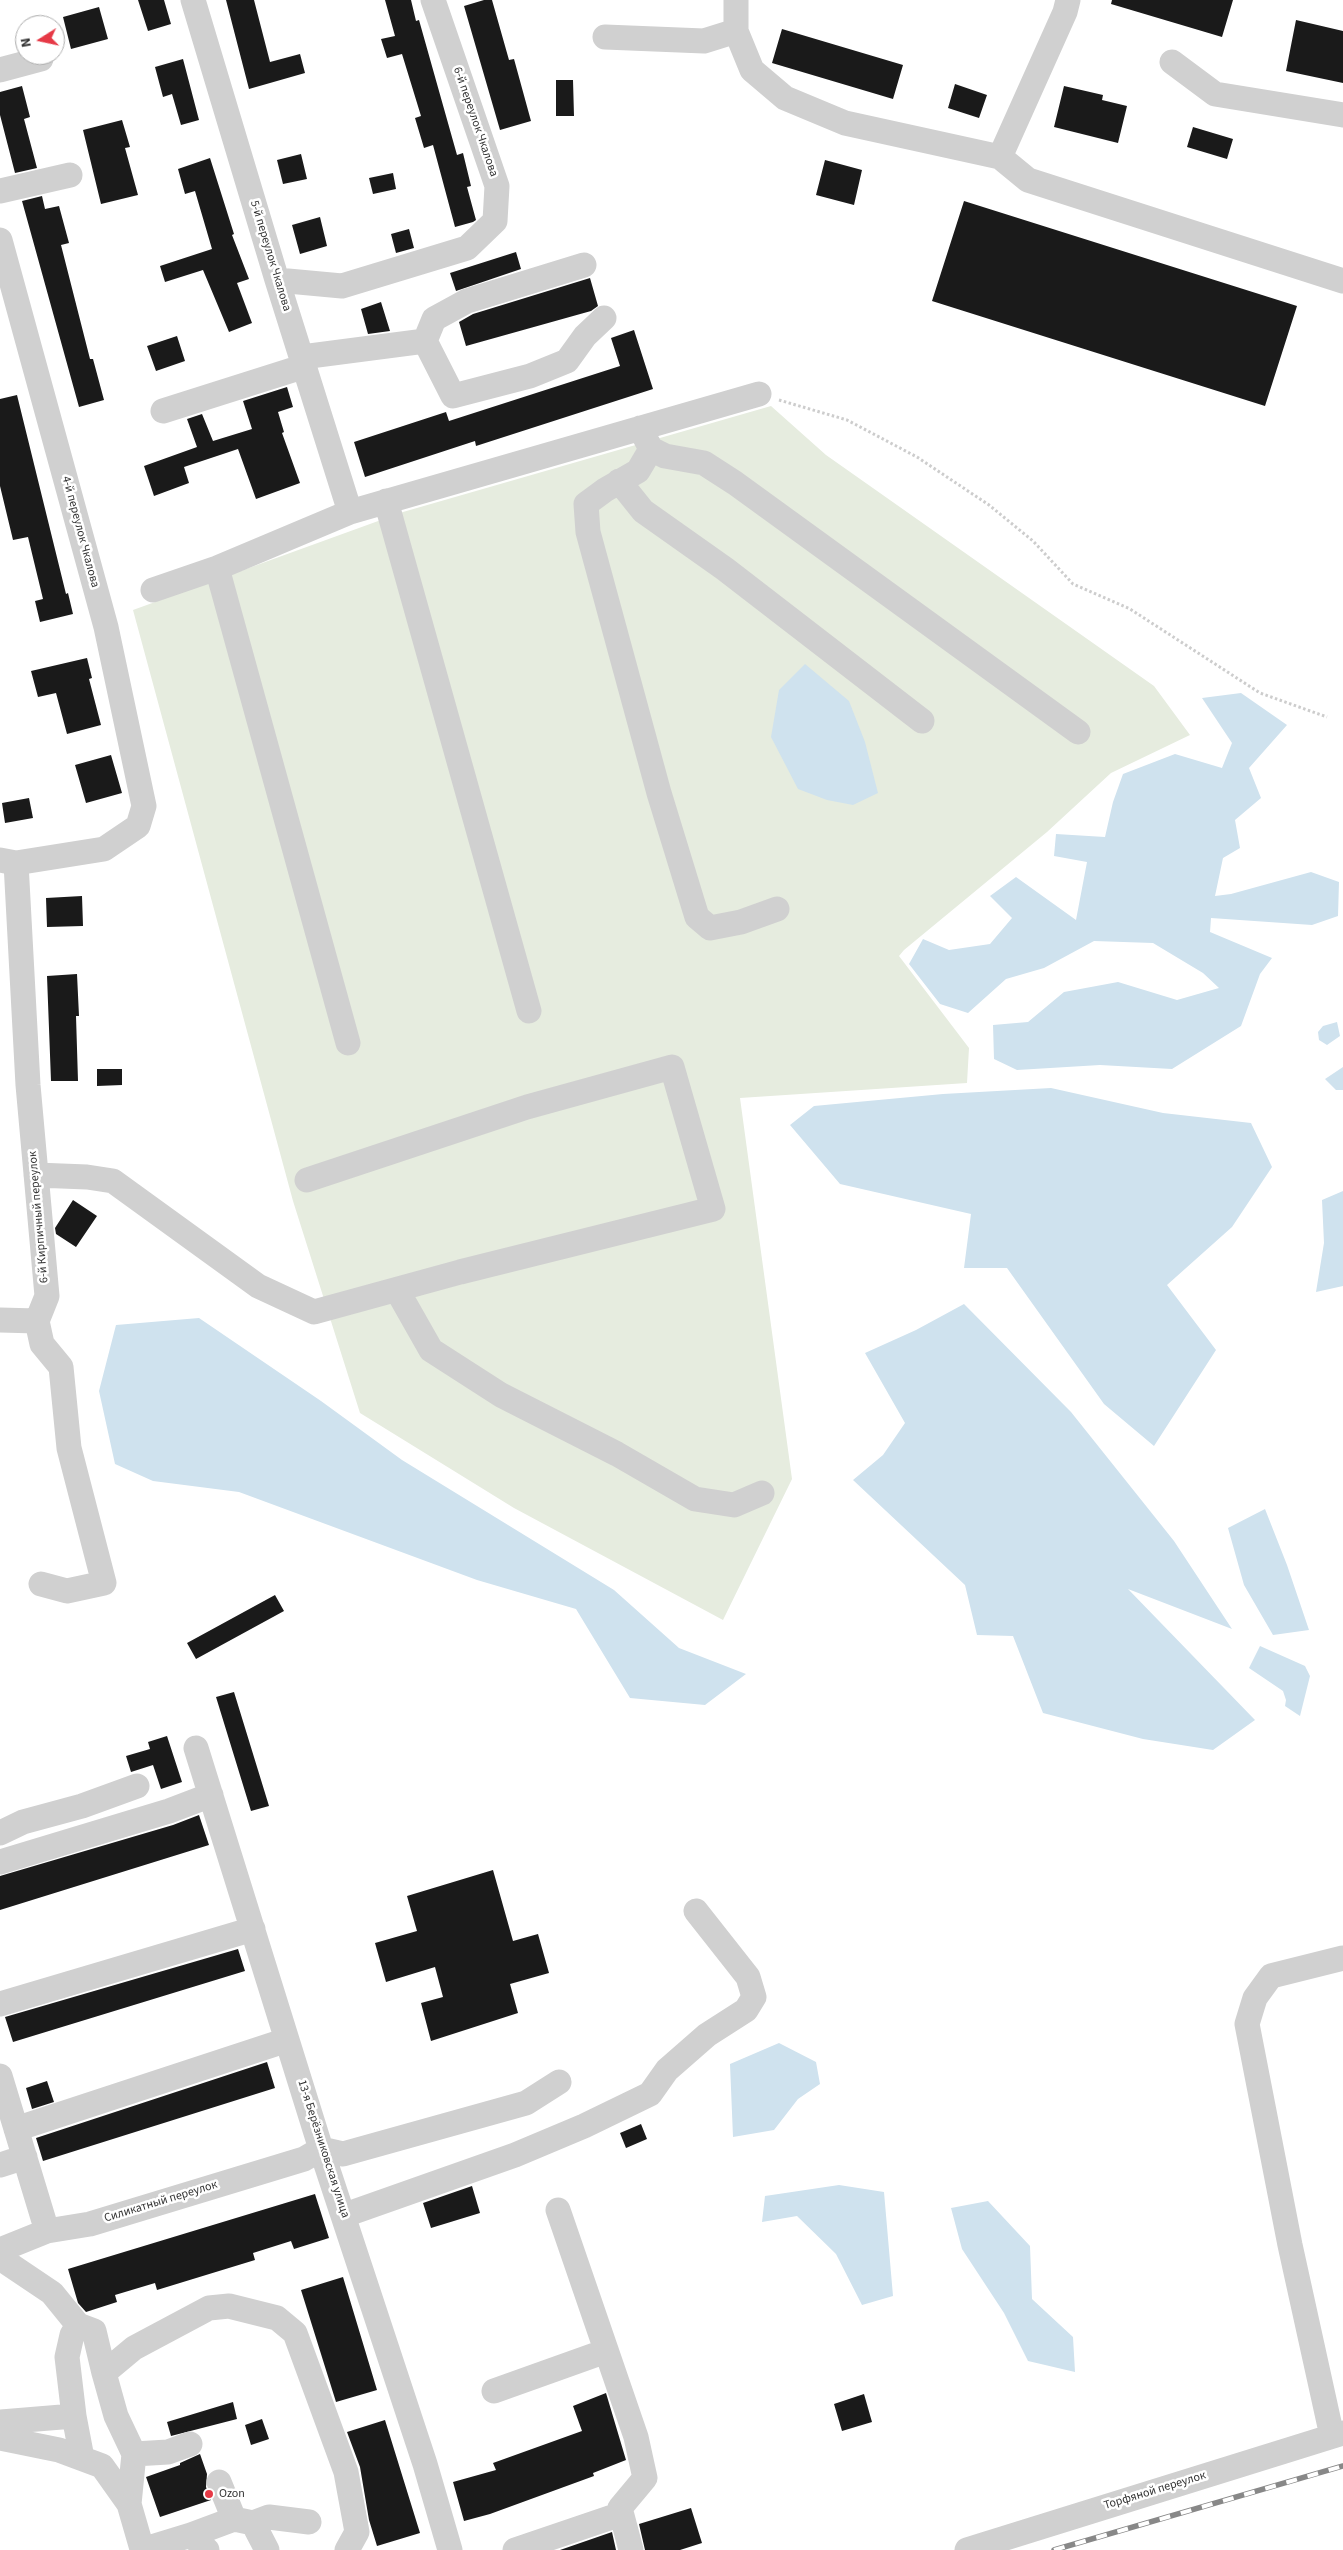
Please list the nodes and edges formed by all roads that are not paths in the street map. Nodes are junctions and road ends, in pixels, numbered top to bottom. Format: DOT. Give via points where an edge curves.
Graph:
graph roads {
  1 [pos="193,0"];
  2 [pos="433,0"];
  3 [pos="736,0"];
  4 [pos="1068,0"];
  5 [pos="736,31"];
  6 [pos="605,37"];
  7 [pos="1172,62"];
  8 [pos="19,65"];
  9 [pos="0,70"];
  10 [pos="1343,115"];
  11 [pos="1000,157"];
  12 [pos="70,175"];
  13 [pos="0,191"];
  14 [pos="0,240"];
  15 [pos="584,265"];
  16 [pos="277,280"];
  17 [pos="1343,281"];
  18 [pos="604,318"];
  19 [pos="425,341"];
  20 [pos="303,361"];
  21 [pos="759,394"];
  22 [pos="163,411"];
  23 [pos="645,439"];
  24 [pos="619,481"];
  25 [pos="386,501"];
  26 [pos="350,512"];
  27 [pos="217,568"];
  28 [pos="153,590"];
  29 [pos="922,721"];
  30 [pos="1078,732"];
  31 [pos="8,861"];
  32 [pos="777,909"];
  33 [pos="529,1011"];
  34 [pos="348,1043"];
  35 [pos="36,1175"];
  36 [pos="307,1180"];
  37 [pos="397,1290"];
  38 [pos="0,1320"];
  39 [pos="37,1321"];
  40 [pos="762,1493"];
  41 [pos="41,1584"];
  42 [pos="196,1748"];
  43 [pos="137,1786"];
  44 [pos="211,1795"];
  45 [pos="0,1833"];
  46 [pos="0,1862"];
  47 [pos="696,1911"];
  48 [pos="252,1929"];
  49 [pos="1343,1958"];
  50 [pos="0,2004"];
  51 [pos="287,2040"];
  52 [pos="0,2076"];
  53 [pos="558,2082"];
  54 [pos="16,2129"];
  55 [pos="321,2148"];
  56 [pos="25,2157"];
  57 [pos="0,2165"];
  58 [pos="558,2210"];
  59 [pos="344,2215"];
  60 [pos="47,2231"];
  61 [pos="0,2250"];
  62 [pos="0,2258"];
  63 [pos="78,2324"];
  64 [pos="606,2351"];
  65 [pos="104,2373"];
  66 [pos="494,2392"];
  67 [pos="74,2416"];
  68 [pos="0,2422"];
  69 [pos="1337,2434"];
  70 [pos="0,2438"];
  71 [pos="190,2444"];
  72 [pos="134,2454"];
  73 [pos="82,2458"];
  74 [pos="219,2482"];
  75 [pos="129,2504"];
  76 [pos="622,2514"];
  77 [pos="244,2521"];
  78 [pos="309,2522"];
  79 [pos="199,2542"];
  80 [pos="142,2549"];
  81 [pos="267,2550"];
  82 [pos="347,2550"];
  83 [pos="450,2550"];
  84 [pos="515,2550"];
  85 [pos="631,2550"];
  86 [pos="967,2550"];
  1 -- 16 [label="street, 5-й переулок Чкалова"];
  2 -- 16 [label="street, 6-й переулок Чкалова" via="498,186 495,221 468,248 342,286"];
  3 -- 5 [label="street"];
  4 -- 11 [label="street"];
  5 -- 6 [label="street" via="704,40"];
  5 -- 11 [label="street" via="752,70 785,98 844,123"];
  7 -- 10 [label="street" via="1215,94"];
  8 -- 9 [label="street"];
  11 -- 17 [label="street" via="1028,180"];
  12 -- 13 [label="street"];
  14 -- 31 [label="street, 4-й переулок Чкалова" via="106,626 144,806 138,826 104,849"];
  15 -- 19 [label="street" via="467,301 434,319"];
  16 -- 20 [label="street, 5-й переулок Чкалова"];
  18 -- 19 [label="street" via="585,336 567,361 530,376 453,396"];
  19 -- 20 [label="street"];
  20 -- 22 [label="street"];
  20 -- 26 [label="street, 5-й переулок Чкалова"];
  21 -- 23 [label="street"];
  23 -- 24 [label="street" via="638,471"];
  23 -- 25 [label="street"];
  23 -- 30 [label="street" via="664,456 704,463 736,483"];
  24 -- 29 [label="street" via="643,511"];
  24 -- 32 [label="street" via="586,504 588,532 659,793 697,917 710,928 741,922"];
  25 -- 26 [label="street"];
  25 -- 33 [label="street"];
  26 -- 27 [label="street"];
  27 -- 28 [label="street"];
  27 -- 34 [label="street"];
  31 -- 35 [label="street, 6-й Кирпичный переулок"];
  35 -- 37 [label="street" via="113,1181 258,1286 314,1312"];
  35 -- 39 [label="street, 6-й Кирпичный переулок" via="46,1296"];
  36 -- 37 [label="street" via="527,1107 672,1067 713,1209"];
  37 -- 40 [label="street" via="431,1350 501,1395 617,1454 695,1499 734,1505"];
  38 -- 39 [label="street"];
  39 -- 41 [label="street" via="42,1344 61,1367 69,1448 104,1584 67,1591"];
  42 -- 44 [label="street, 13-я Берёзниковская улица"];
  43 -- 45 [label="street" via="82,1806 23,1822"];
  44 -- 46 [label="street" via="169,1811"];
  44 -- 48 [label="street, 13-я Берёзниковская улица"];
  47 -- 59 [label="street" via="748,1977 754,1997 746,2010 707,2034 668,2070 650,2094 515,2155"];
  48 -- 50 [label="street"];
  48 -- 51 [label="street, 13-я Берёзниковская улица"];
  49 -- 69 [label="street" via="1271,1976 1255,1998 1247,2024 1290,2245"];
  51 -- 54 [label="street"];
  51 -- 55 [label="street, 13-я Берёзниковская улица"];
  52 -- 54 [label="street"];
  53 -- 55 [label="street" via="526,2103 445,2124 408,2138 343,2154"];
  54 -- 56 [label="street"];
  55 -- 59 [label="street, 13-я Берёзниковская улица"];
  55 -- 60 [label="street, Силикатный переулок" via="304,2159 90,2224"];
  56 -- 57 [label="street"];
  56 -- 60 [label="street"];
  58 -- 64 [label="street"];
  59 -- 83 [label="street, 13-я Берёзниковская улица"];
  60 -- 61 [label="street, Силикатный переулок"];
  62 -- 63 [label="street" via="52,2293"];
  63 -- 65 [label="street" via="94,2331"];
  63 -- 67 [label="street" via="67,2356"];
  64 -- 66 [label="street"];
  64 -- 76 [label="street" via="636,2437 644,2478 620,2508"];
  65 -- 72 [label="street" via="116,2416"];
  65 -- 82 [label="street" via="134,2348 209,2308 229,2306 278,2318 295,2333 346,2472 358,2532"];
  67 -- 68 [label="street"];
  67 -- 73 [label="street"];
  69 -- 86 [label="street, Торфяной переулок"];
  70 -- 73 [label="street"];
  71 -- 72 [label="street" via="168,2452"];
  72 -- 75 [label="street"];
  73 -- 75 [label="street" via="102,2466"];
  74 -- 77 [label="street"];
  75 -- 80 [label="street"];
  76 -- 84 [label="street"];
  76 -- 85 [label="street"];
  77 -- 78 [label="street" via="269,2517"];
  77 -- 79 [label="street"];
  77 -- 81 [label="street"];
  79 -- 80 [label="street"];
}
